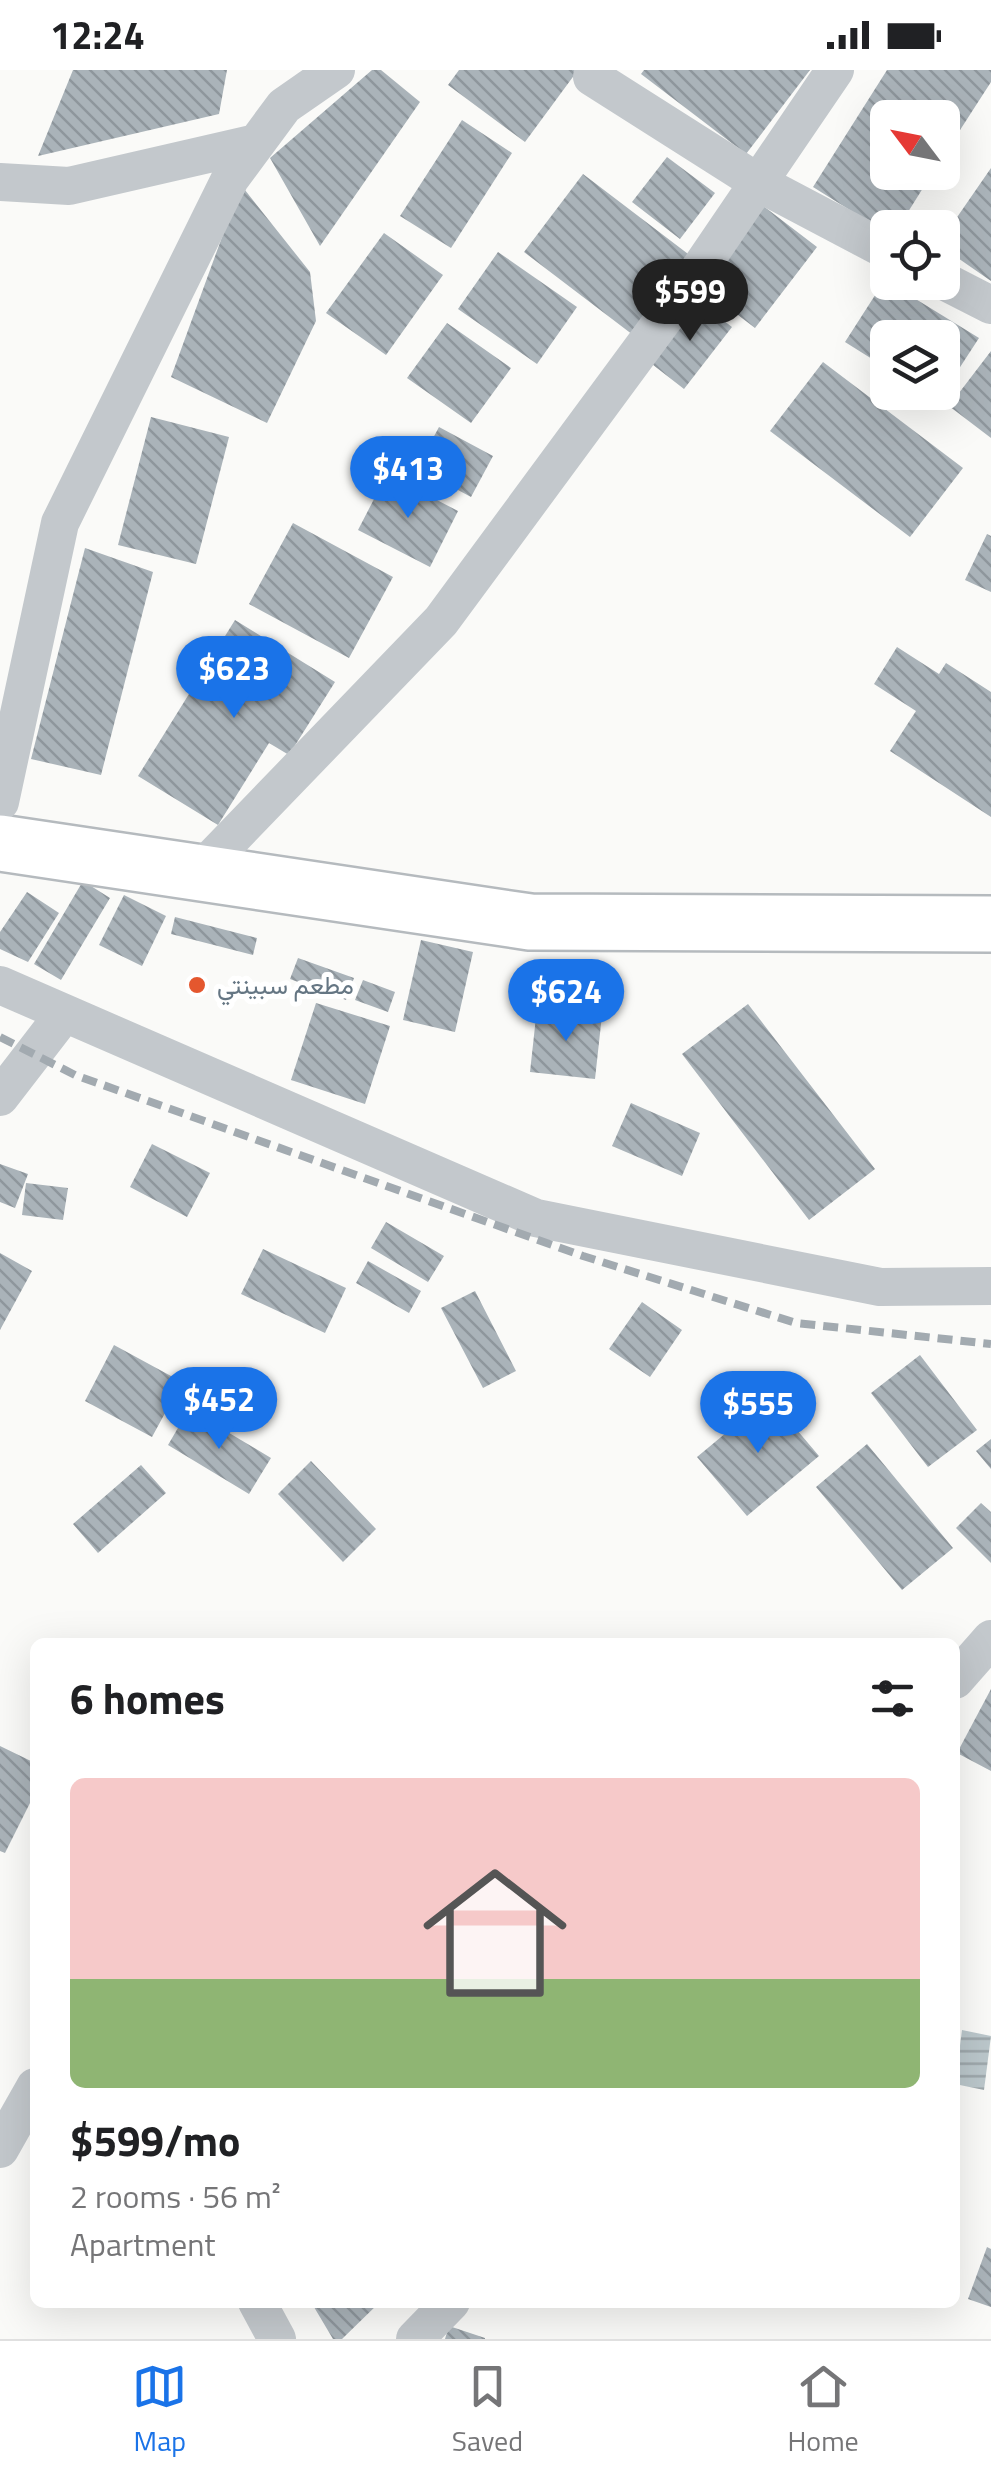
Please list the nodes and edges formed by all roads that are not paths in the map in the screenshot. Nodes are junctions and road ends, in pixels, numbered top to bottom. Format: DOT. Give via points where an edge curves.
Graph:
graph roads {
  1 [pos="336,70"];
  2 [pos="594,70"];
  3 [pos="835,70"];
  4 [pos="256,143"];
  5 [pos="0,182"];
  6 [pos="759,183"];
  7 [pos="870,242"];
  8 [pos="960,289"];
  9 [pos="991,305"];
  10 [pos="0,802"];
  11 [pos="0,842"];
  12 [pos="199,872"];
  13 [pos="991,924"];
  14 [pos="0,985"];
  15 [pos="64,1014"];
  16 [pos="0,1097"];
  17 [pos="991,1286"];
  18 [pos="991,1639"];
  19 [pos="960,1674"];
  20 [pos="30,2096"];
  21 [pos="0,2148"];
  22 [pos="260,2308"];
  23 [pos="444,2308"];
  24 [pos="277,2339"];
  25 [pos="415,2339"];
  1 -- 4 [label="street" via="284,106"];
  2 -- 6 [label="street" via="592,77"];
  3 -- 6 [label="street"];
  4 -- 5 [label="street" via="69,186"];
  4 -- 10 [label="street" via="230,179 60,523"];
  6 -- 7 [label="street"];
  6 -- 12 [label="street" via="441,622"];
  8 -- 9 [label="street"];
  11 -- 12 [label="main road"];
  12 -- 13 [label="main road" via="530,922"];
  14 -- 15 [label="street"];
  15 -- 16 [label="street"];
  15 -- 17 [label="street" via="536,1218 880,1287"];
  18 -- 19 [label="street"];
  20 -- 21 [label="street"];
  22 -- 24 [label="street"];
  23 -- 25 [label="street"];
}
